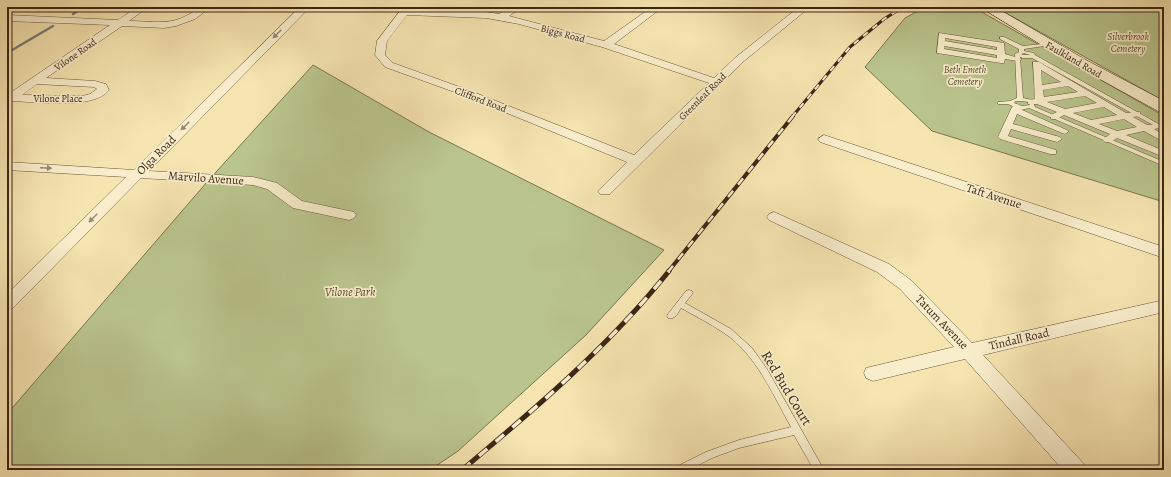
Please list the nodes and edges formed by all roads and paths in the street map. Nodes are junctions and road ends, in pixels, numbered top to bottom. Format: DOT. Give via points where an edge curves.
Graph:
graph roads {
  1 [pos="143,7"];
  2 [pos="206,7"];
  3 [pos="305,7"];
  4 [pos="517,7"];
  5 [pos="658,7"];
  6 [pos="986,7"];
  7 [pos="802,8"];
  8 [pos="406,9"];
  9 [pos="19,10"];
  10 [pos="7,17"];
  11 [pos="502,17"];
  12 [pos="121,22"];
  13 [pos="1002,38"];
  14 [pos="1049,44"];
  15 [pos="606,45"];
  16 [pos="953,45"];
  17 [pos="965,47"];
  18 [pos="989,47"];
  19 [pos="977,49"];
  20 [pos="1019,53"];
  21 [pos="1001,54"];
  22 [pos="988,59"];
  23 [pos="1063,72"];
  24 [pos="1052,73"];
  25 [pos="36,81"];
  26 [pos="1080,81"];
  27 [pos="716,82"];
  28 [pos="1069,83"];
  29 [pos="1038,88"];
  30 [pos="1098,92"];
  31 [pos="1086,94"];
  32 [pos="9,99"];
  33 [pos="1117,102"];
  34 [pos="1000,103"];
  35 [pos="1015,104"];
  36 [pos="1034,104"];
  37 [pos="1105,104"];
  38 [pos="1164,108"];
  39 [pos="1064,112"];
  40 [pos="1137,114"];
  41 [pos="1125,116"];
  42 [pos="1054,117"];
  43 [pos="1089,123"];
  44 [pos="1008,125"];
  45 [pos="1145,128"];
  46 [pos="1161,128"];
  47 [pos="1034,133"];
  48 [pos="1116,134"];
  49 [pos="824,139"];
  50 [pos="1108,140"];
  51 [pos="1164,140"];
  52 [pos="1048,143"];
  53 [pos="1144,146"];
  54 [pos="1053,152"];
  55 [pos="1164,154"];
  56 [pos="637,161"];
  57 [pos="1164,164"];
  58 [pos="7,166"];
  59 [pos="137,173"];
  60 [pos="605,191"];
  61 [pos="349,215"];
  62 [pos="774,218"];
  63 [pos="1164,253"];
  64 [pos="689,293"];
  65 [pos="7,304"];
  66 [pos="680,304"];
  67 [pos="1164,306"];
  68 [pos="671,316"];
  69 [pos="970,350"];
  70 [pos="873,373"];
  71 [pos="797,430"];
  72 [pos="679,470"];
  73 [pos="819,470"];
  74 [pos="1076,470"];
  1 -- 12 [label="street, Vilone Road"];
  2 -- 12 [label="street" via="179,23 164,25"];
  3 -- 59 [label="street, Olga Road, one-way"];
  4 -- 11 [label="street"];
  5 -- 15 [label="street"];
  6 -- 14 [label="main road, Faulkland Road"];
  7 -- 27 [label="street, Greenleaf Road"];
  8 -- 11 [label="street, Biggs Road"];
  8 -- 56 [label="street, Clifford Road" via="382,41 380,55 389,65"];
  9 -- 10 [label="street"];
  10 -- 12 [label="street"];
  11 -- 15 [label="street, Biggs Road"];
  12 -- 25 [label="street, Vilone Road"];
  13 -- 20 [label="lane"];
  14 -- 20 [label="lane"];
  14 -- 38 [label="main road, Faulkland Road"];
  15 -- 27 [label="street, Biggs Road"];
  16 -- 16 [label="street" via="940,51 942,35"];
  16 -- 17 [label="street"];
  16 -- 17 [label="street"];
  17 -- 19 [label="street"];
  17 -- 19 [label="street"];
  18 -- 19 [label="street"];
  18 -- 21 [label="street"];
  18 -- 22 [label="street"];
  19 -- 22 [label="street"];
  20 -- 21 [label="street"];
  20 -- 23 [label="lane" via="1029,52"];
  20 -- 35 [label="lane"];
  21 -- 22 [label="street" via="1001,61"];
  23 -- 24 [label="street"];
  23 -- 26 [label="lane"];
  24 -- 28 [label="street"];
  24 -- 29 [label="street" via="1036,64"];
  25 -- 32 [label="street, Vilone Road"];
  25 -- 32 [label="street, Vilone Place" via="95,84 102,86 103,90 93,97 82,99"];
  26 -- 28 [label="street"];
  26 -- 30 [label="lane"];
  27 -- 56 [label="street, Greenleaf Road"];
  28 -- 29 [label="street"];
  28 -- 31 [label="street"];
  29 -- 36 [label="street"];
  30 -- 31 [label="street"];
  30 -- 33 [label="lane"];
  31 -- 36 [label="street"];
  31 -- 37 [label="street"];
  33 -- 37 [label="street"];
  33 -- 40 [label="lane"];
  34 -- 35 [label="lane"];
  35 -- 36 [label="lane"];
  35 -- 36 [label="lane"];
  35 -- 44 [label="street"];
  35 -- 47 [label="street"];
  36 -- 39 [label="street"];
  36 -- 42 [label="lane"];
  37 -- 39 [label="street"];
  37 -- 41 [label="street"];
  39 -- 42 [label="street"];
  39 -- 43 [label="street"];
  40 -- 41 [label="street"];
  40 -- 46 [label="lane"];
  41 -- 43 [label="street"];
  41 -- 45 [label="street"];
  42 -- 50 [label="lane"];
  43 -- 48 [label="street"];
  44 -- 47 [label="street"];
  44 -- 47 [label="street"];
  45 -- 46 [label="street"];
  45 -- 48 [label="street"];
  45 -- 51 [label="street"];
  47 -- 47 [label="street" via="1061,135"];
  47 -- 52 [label="street"];
  47 -- 54 [label="street"];
  48 -- 50 [label="street"];
  48 -- 53 [label="street"];
  49 -- 63 [label="street, Taft Avenue"];
  50 -- 57 [label="lane"];
  51 -- 53 [label="street"];
  53 -- 55 [label="street"];
  56 -- 60 [label="street, Greenleaf Road"];
  58 -- 59 [label="street, Marvilo Avenue, one-way"];
  59 -- 61 [label="street, Marvilo Avenue" via="263,182 298,204"];
  59 -- 65 [label="street, Olga Road, one-way"];
  62 -- 69 [label="street, Tatum Avenue" via="894,275"];
  64 -- 66 [label="lane"];
  66 -- 68 [label="lane"];
  66 -- 71 [label="lane, Red Bud Court" via="728,331 749,350 764,371"];
  67 -- 69 [label="street, Tindall Road"];
  69 -- 70 [label="street, Tindall Road"];
  69 -- 74 [label="street, Tatum Avenue"];
  71 -- 72 [label="lane" via="739,444"];
  71 -- 73 [label="lane, Red Bud Court"];
}
